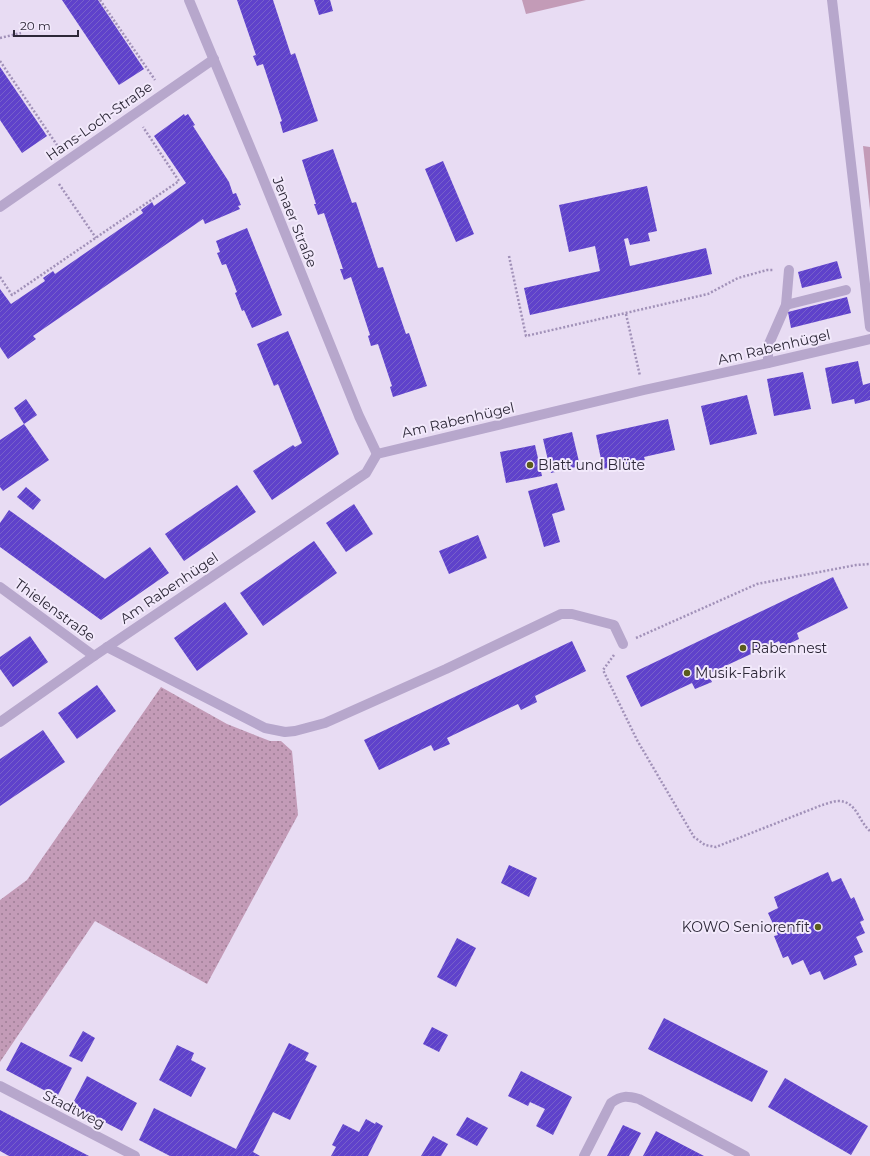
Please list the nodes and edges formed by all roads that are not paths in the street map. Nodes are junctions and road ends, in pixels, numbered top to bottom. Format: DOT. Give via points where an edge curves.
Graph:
graph roads {
  1 [pos="189,0"];
  2 [pos="832,0"];
  3 [pos="214,59"];
  4 [pos="0,207"];
  5 [pos="789,270"];
  6 [pos="846,290"];
  7 [pos="786,305"];
  8 [pos="870,326"];
  9 [pos="870,339"];
  10 [pos="768,363"];
  11 [pos="377,454"];
  12 [pos="0,587"];
  13 [pos="623,644"];
  14 [pos="108,647"];
  15 [pos="94,656"];
  16 [pos="0,722"];
  17 [pos="0,1086"];
  18 [pos="135,1156"];
  19 [pos="584,1156"];
  20 [pos="746,1156"];
  1 -- 3 [label="street, Jenaer Straße"];
  2 -- 8 [label="street"];
  3 -- 4 [label="street, Hans-Loch-Straße"];
  3 -- 11 [label="street, Jenaer Straße" via="359,416"];
  5 -- 7 [label="street"];
  6 -- 7 [label="street"];
  7 -- 10 [label="street" via="768,346"];
  9 -- 10 [label="street, Am Rabenhügel"];
  10 -- 11 [label="street, Am Rabenhügel"];
  11 -- 14 [label="street, Am Rabenhügel" via="366,472"];
  12 -- 15 [label="street, Thielenstraße"];
  13 -- 14 [label="street" via="614,625 572,614 562,614 325,723 284,732 265,728"];
  14 -- 15 [label="street, Am Rabenhügel"];
  15 -- 16 [label="street, Am Rabenhügel"];
  17 -- 18 [label="street, Stadtweg"];
  19 -- 20 [label="street" via="611,1103 619,1097 629,1096"];
}
